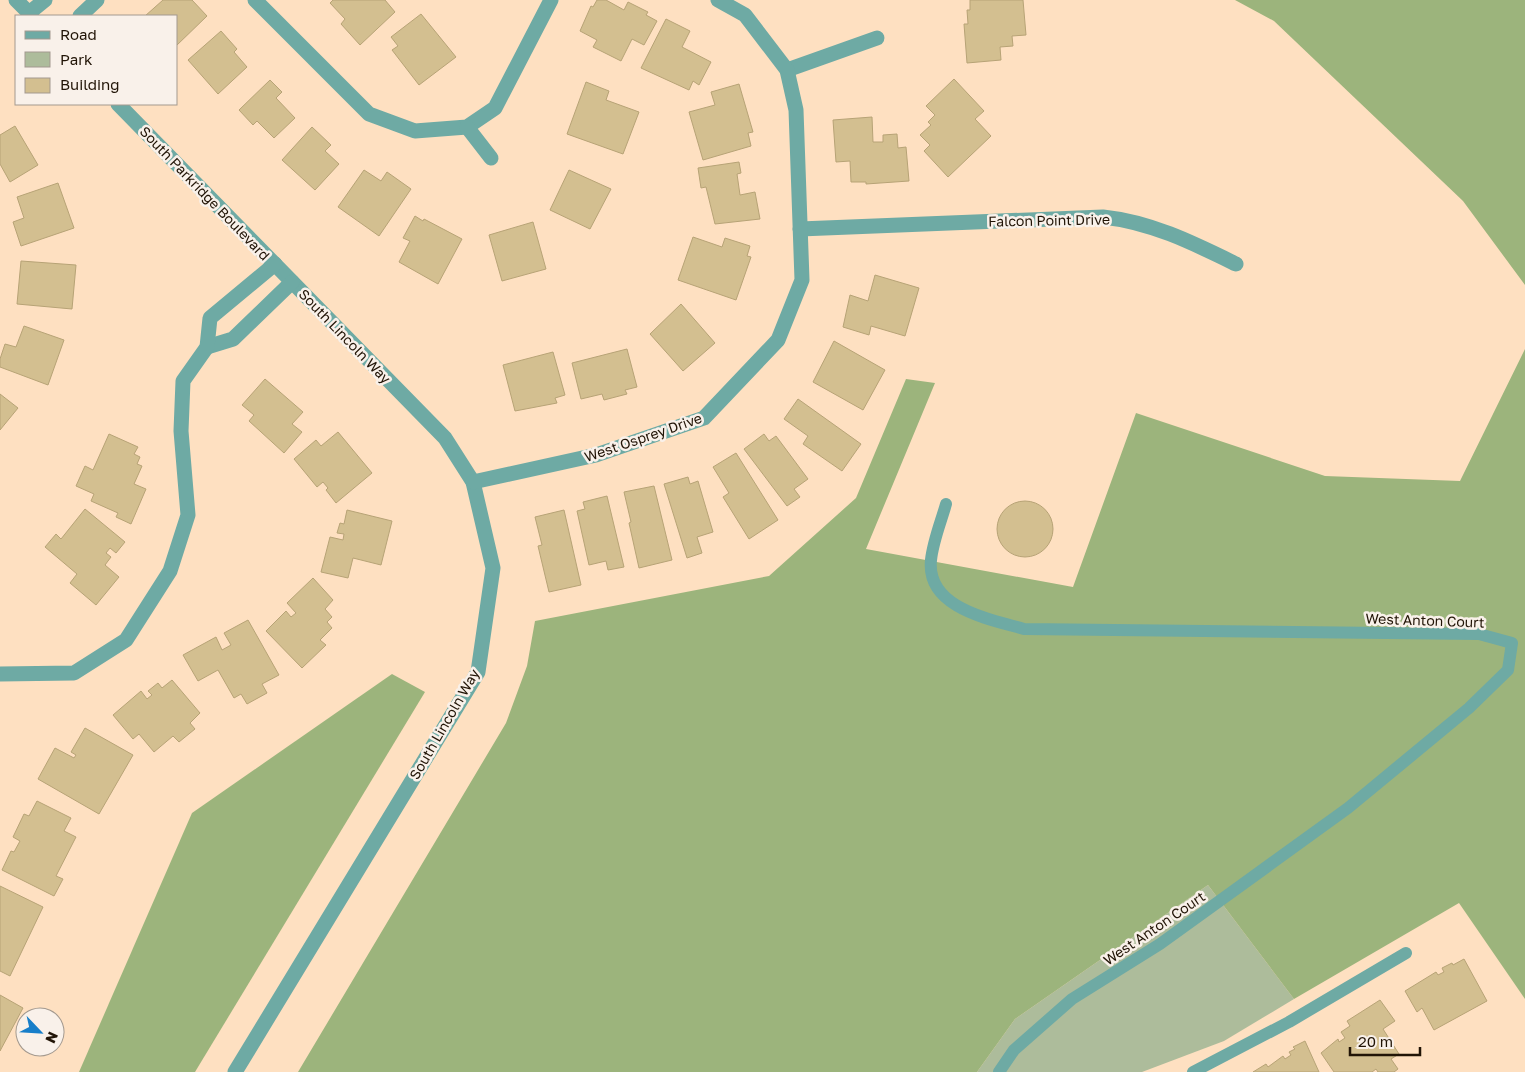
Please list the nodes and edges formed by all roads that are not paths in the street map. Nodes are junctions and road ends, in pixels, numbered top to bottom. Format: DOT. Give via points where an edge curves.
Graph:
graph roads {
  1 [pos="16,0"];
  2 [pos="45,0"];
  3 [pos="96,0"];
  4 [pos="255,0"];
  5 [pos="551,0"];
  6 [pos="718,0"];
  7 [pos="31,14"];
  8 [pos="81,15"];
  9 [pos="877,38"];
  10 [pos="787,70"];
  11 [pos="119,105"];
  12 [pos="467,127"];
  13 [pos="491,158"];
  14 [pos="800,229"];
  15 [pos="275,264"];
  16 [pos="1236,264"];
  17 [pos="292,282"];
  18 [pos="207,348"];
  19 [pos="473,482"];
  20 [pos="946,504"];
  21 [pos="0,674"];
  22 [pos="1406,953"];
  23 [pos="235,1072"];
  24 [pos="999,1072"];
  25 [pos="1193,1072"];
  1 -- 7 [label="street"];
  2 -- 7 [label="street"];
  3 -- 8 [label="street"];
  4 -- 12 [label="street" via="369,114 415,132"];
  5 -- 12 [label="street" via="495,108"];
  6 -- 10 [label="street" via="746,15"];
  9 -- 10 [label="street"];
  10 -- 14 [label="street, West Osprey Drive" via="796,110"];
  11 -- 15 [label="street, South Parkridge Boulevard"];
  12 -- 13 [label="street"];
  14 -- 16 [label="street, Falcon Point Drive" via="1103,217 1121,219 1180,237"];
  14 -- 19 [label="street, West Osprey Drive" via="802,280 778,340 704,418 596,455"];
  15 -- 17 [label="street, South Parkridge Boulevard"];
  15 -- 18 [label="street" via="210,318"];
  17 -- 18 [label="street" via="233,339"];
  17 -- 19 [label="street, South Lincoln Way" via="445,438"];
  18 -- 21 [label="street" via="183,381 181,431 188,515 170,571 126,640 74,672"];
  19 -- 23 [label="street, South Lincoln Way" via="493,568 478,672"];
  20 -- 24 [label="lane, West Anton Court" via="931,561 936,586 950,602 976,616 1024,629 1479,634 1512,643 1508,670 1469,708 1348,808 1160,944 1072,999 1014,1050"];
  22 -- 25 [label="lane" via="1289,1022"];
}
